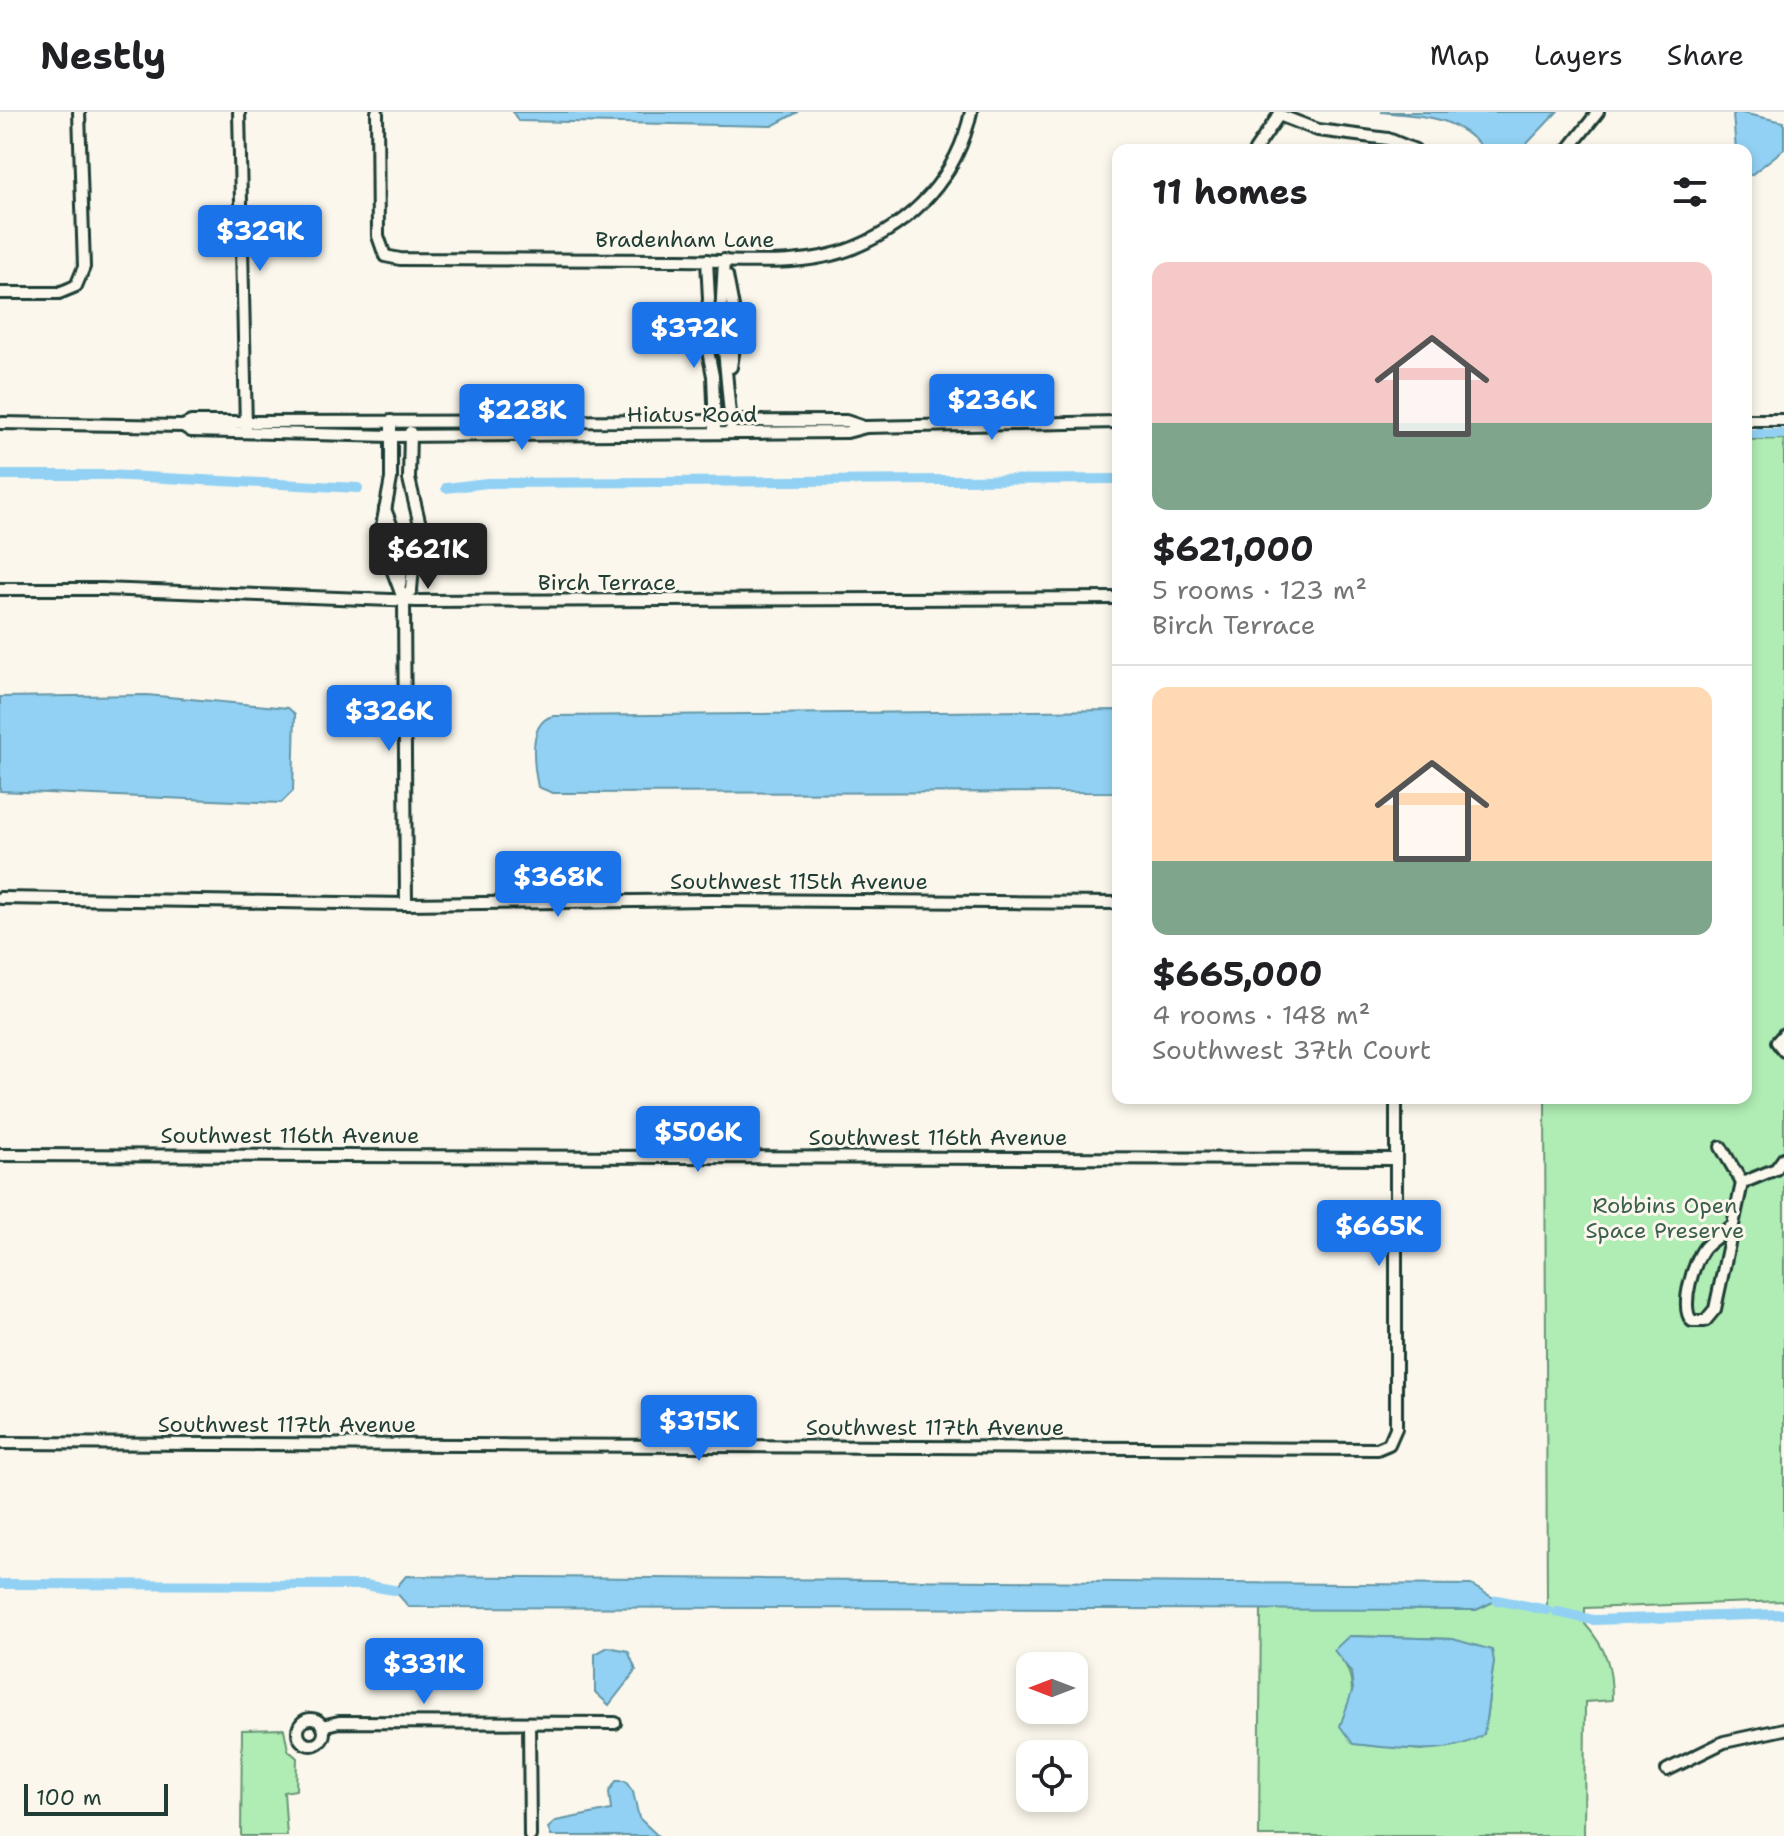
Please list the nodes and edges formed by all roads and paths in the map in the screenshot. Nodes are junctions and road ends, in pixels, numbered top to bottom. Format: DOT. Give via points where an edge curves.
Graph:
graph roads {
  1 [pos="79,112"];
  2 [pos="239,112"];
  3 [pos="377,112"];
  4 [pos="971,112"];
  5 [pos="1598,112"];
  6 [pos="1278,113"];
  7 [pos="1259,144"];
  8 [pos="1400,144"];
  9 [pos="1573,144"];
  10 [pos="707,260"];
  11 [pos="724,260"];
  12 [pos="0,293"];
  13 [pos="735,319"];
  14 [pos="706,321"];
  15 [pos="721,321"];
  16 [pos="729,377"];
  17 [pos="1752,420"];
  18 [pos="1784,420"];
  19 [pos="391,421"];
  20 [pos="410,422"];
  21 [pos="715,422"];
  22 [pos="1112,422"];
  23 [pos="0,423"];
  24 [pos="246,428"];
  25 [pos="731,428"];
  26 [pos="715,434"];
  27 [pos="391,436"];
  28 [pos="410,436"];
  29 [pos="384,507"];
  30 [pos="421,547"];
  31 [pos="401,551"];
  32 [pos="400,587"];
  33 [pos="0,589"];
  34 [pos="1112,598"];
  35 [pos="404,601"];
  36 [pos="0,898"];
  37 [pos="1112,903"];
  38 [pos="406,904"];
  39 [pos="1784,1034"];
  40 [pos="1784,1051"];
  41 [pos="1396,1104"];
  42 [pos="1721,1147"];
  43 [pos="0,1155"];
  44 [pos="1784,1158"];
  45 [pos="1396,1159"];
  46 [pos="1742,1183"];
  47 [pos="1731,1227"];
  48 [pos="0,1443"];
  49 [pos="615,1723"];
  50 [pos="529,1724"];
  51 [pos="322,1726"];
  52 [pos="1784,1729"];
  53 [pos="1667,1770"];
  54 [pos="530,1836"];
  1 -- 12 [label="street" via="84,267 76,286 59,293"];
  2 -- 24 [label="street"];
  3 -- 10 [label="street, Bradenham Lane" via="378,236 385,256"];
  4 -- 11 [label="street, Bradenham Lane" via="952,166 934,193 898,226 815,259"];
  5 -- 9 [label="street"];
  6 -- 7 [label="street"];
  6 -- 8 [label="street" via="1318,130"];
  10 -- 11 [label="street, Bradenham Lane"];
  10 -- 14 [label="street"];
  11 -- 13 [label="street"];
  11 -- 15 [label="street"];
  13 -- 15 [label="street"];
  13 -- 16 [label="street"];
  14 -- 15 [label="street"];
  14 -- 21 [label="street"];
  15 -- 16 [label="street"];
  16 -- 25 [label="street"];
  17 -- 18 [label="street"];
  19 -- 20 [label="street, Hiatus Road"];
  19 -- 24 [label="street, Hiatus Road"];
  19 -- 27 [label="street"];
  20 -- 21 [label="street, Hiatus Road"];
  20 -- 28 [label="street"];
  21 -- 25 [label="street, Hiatus Road"];
  21 -- 26 [label="street"];
  22 -- 25 [label="street, Hiatus Road" via="866,427 847,432"];
  23 -- 24 [label="street, Hiatus Road" via="183,426 191,431"];
  24 -- 27 [label="street, Hiatus Road"];
  25 -- 26 [label="street, Hiatus Road"];
  26 -- 28 [label="street, Hiatus Road"];
  27 -- 28 [label="street, Hiatus Road"];
  27 -- 29 [label="street" via="391,479"];
  28 -- 30 [label="street" via="409,479"];
  29 -- 31 [label="street"];
  29 -- 32 [label="street" via="380,537"];
  30 -- 31 [label="street"];
  30 -- 35 [label="street"];
  31 -- 32 [label="street"];
  32 -- 35 [label="street"];
  33 -- 35 [label="street, Birch Terrace"];
  34 -- 35 [label="street, Birch Terrace"];
  35 -- 38 [label="street"];
  36 -- 38 [label="street, Southwest 115th Avenue"];
  37 -- 38 [label="street, Southwest 115th Avenue"];
  39 -- 40 [label="street" via="1777,1042"];
  41 -- 45 [label="street"];
  42 -- 46 [label="street"];
  43 -- 45 [label="street, Southwest 116th Avenue"];
  44 -- 46 [label="street" via="1776,1169"];
  45 -- 48 [label="street, Southwest 117th Avenue" via="1396,1428 1389,1444 1377,1449"];
  46 -- 47 [label="street"];
  47 -- 47 [label="street" via="1697,1259 1686,1308 1692,1321 1705,1321 1715,1309"];
  49 -- 50 [label="street"];
  50 -- 51 [label="street"];
  50 -- 54 [label="street"];
  52 -- 53 [label="street" via="1724,1742"];
}
